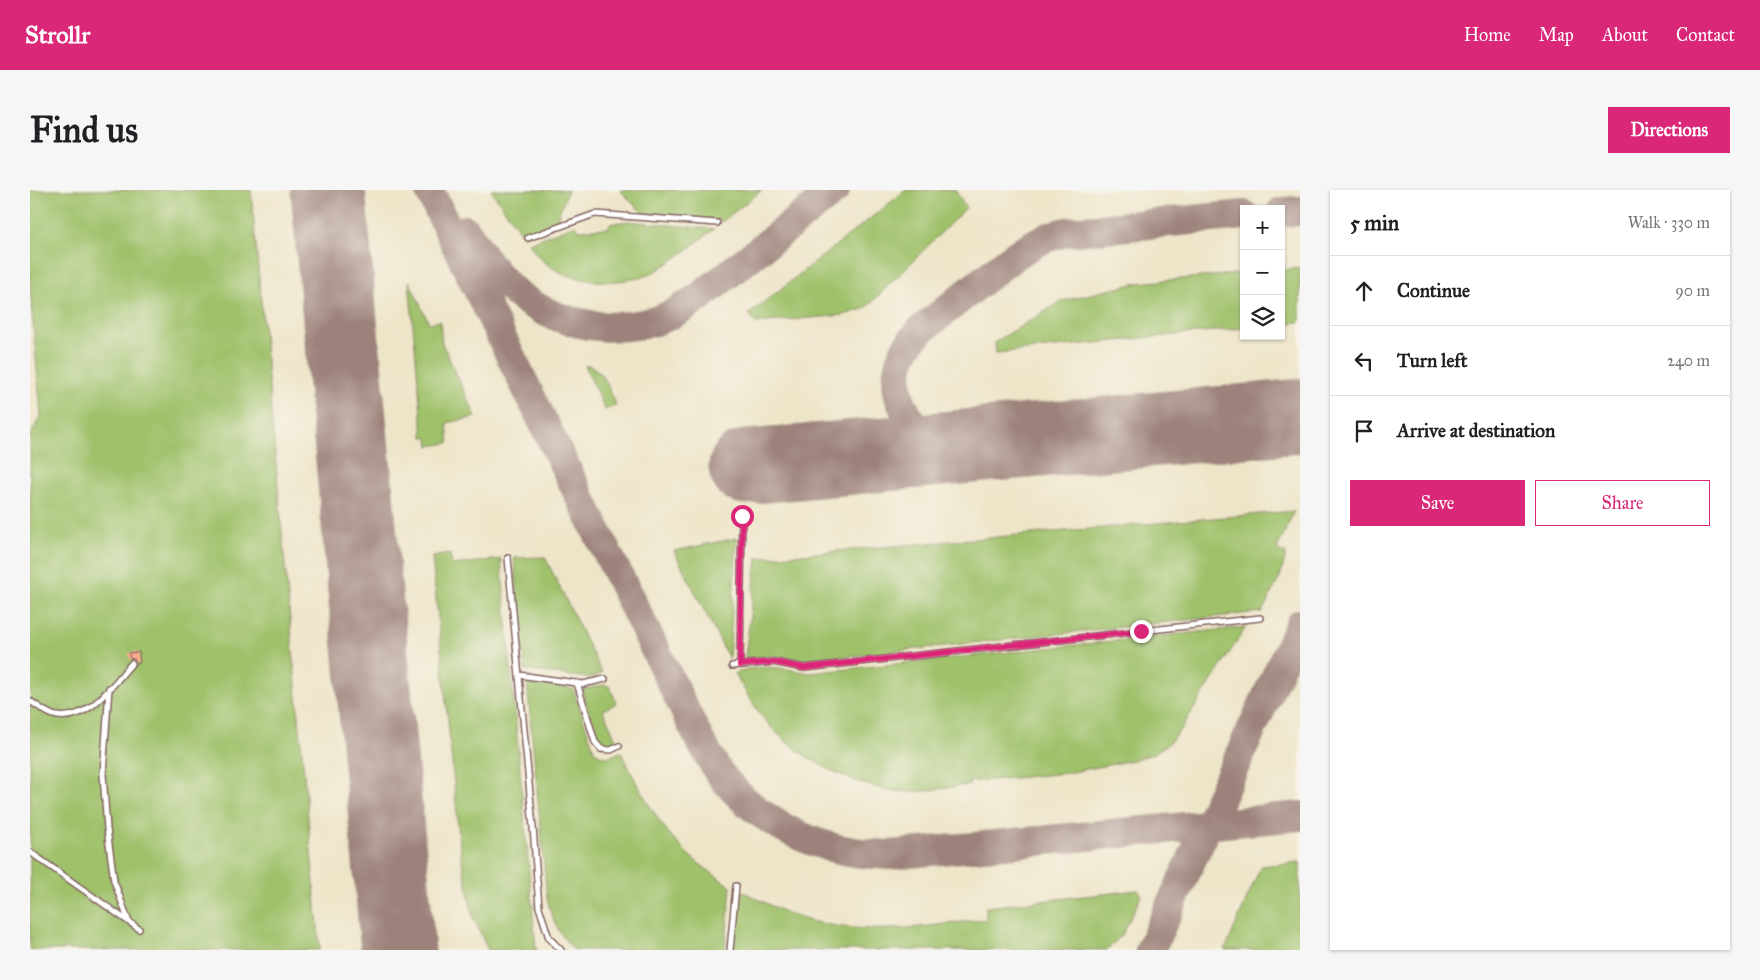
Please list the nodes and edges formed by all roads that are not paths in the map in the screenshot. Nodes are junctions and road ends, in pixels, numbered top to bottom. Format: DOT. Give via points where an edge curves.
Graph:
graph roads {
  1 [pos="717,223"];
  2 [pos="528,238"];
  3 [pos="742,516"];
  4 [pos="508,558"];
  5 [pos="1260,618"];
  6 [pos="132,664"];
  7 [pos="740,665"];
  8 [pos="732,666"];
  9 [pos="518,675"];
  10 [pos="605,680"];
  11 [pos="577,683"];
  12 [pos="109,688"];
  13 [pos="30,701"];
  14 [pos="619,746"];
  15 [pos="30,852"];
  16 [pos="736,886"];
  17 [pos="129,922"];
  18 [pos="139,929"];
  19 [pos="561,950"];
  20 [pos="730,950"];
  1 -- 2 [label="lane" via="595,214"];
  3 -- 7 [label="lane"];
  4 -- 9 [label="lane"];
  5 -- 7 [label="lane" via="804,668 774,662"];
  6 -- 12 [label="lane"];
  7 -- 8 [label="lane"];
  9 -- 11 [label="lane"];
  9 -- 19 [label="lane" via="539,907 549,938"];
  10 -- 11 [label="lane"];
  11 -- 14 [label="lane" via="595,742 602,749 611,750"];
  12 -- 13 [label="lane" via="94,704 70,716 57,716"];
  12 -- 17 [label="lane" via="103,774 107,829 114,881"];
  15 -- 17 [label="lane"];
  16 -- 20 [label="lane"];
  17 -- 18 [label="lane"];
}
